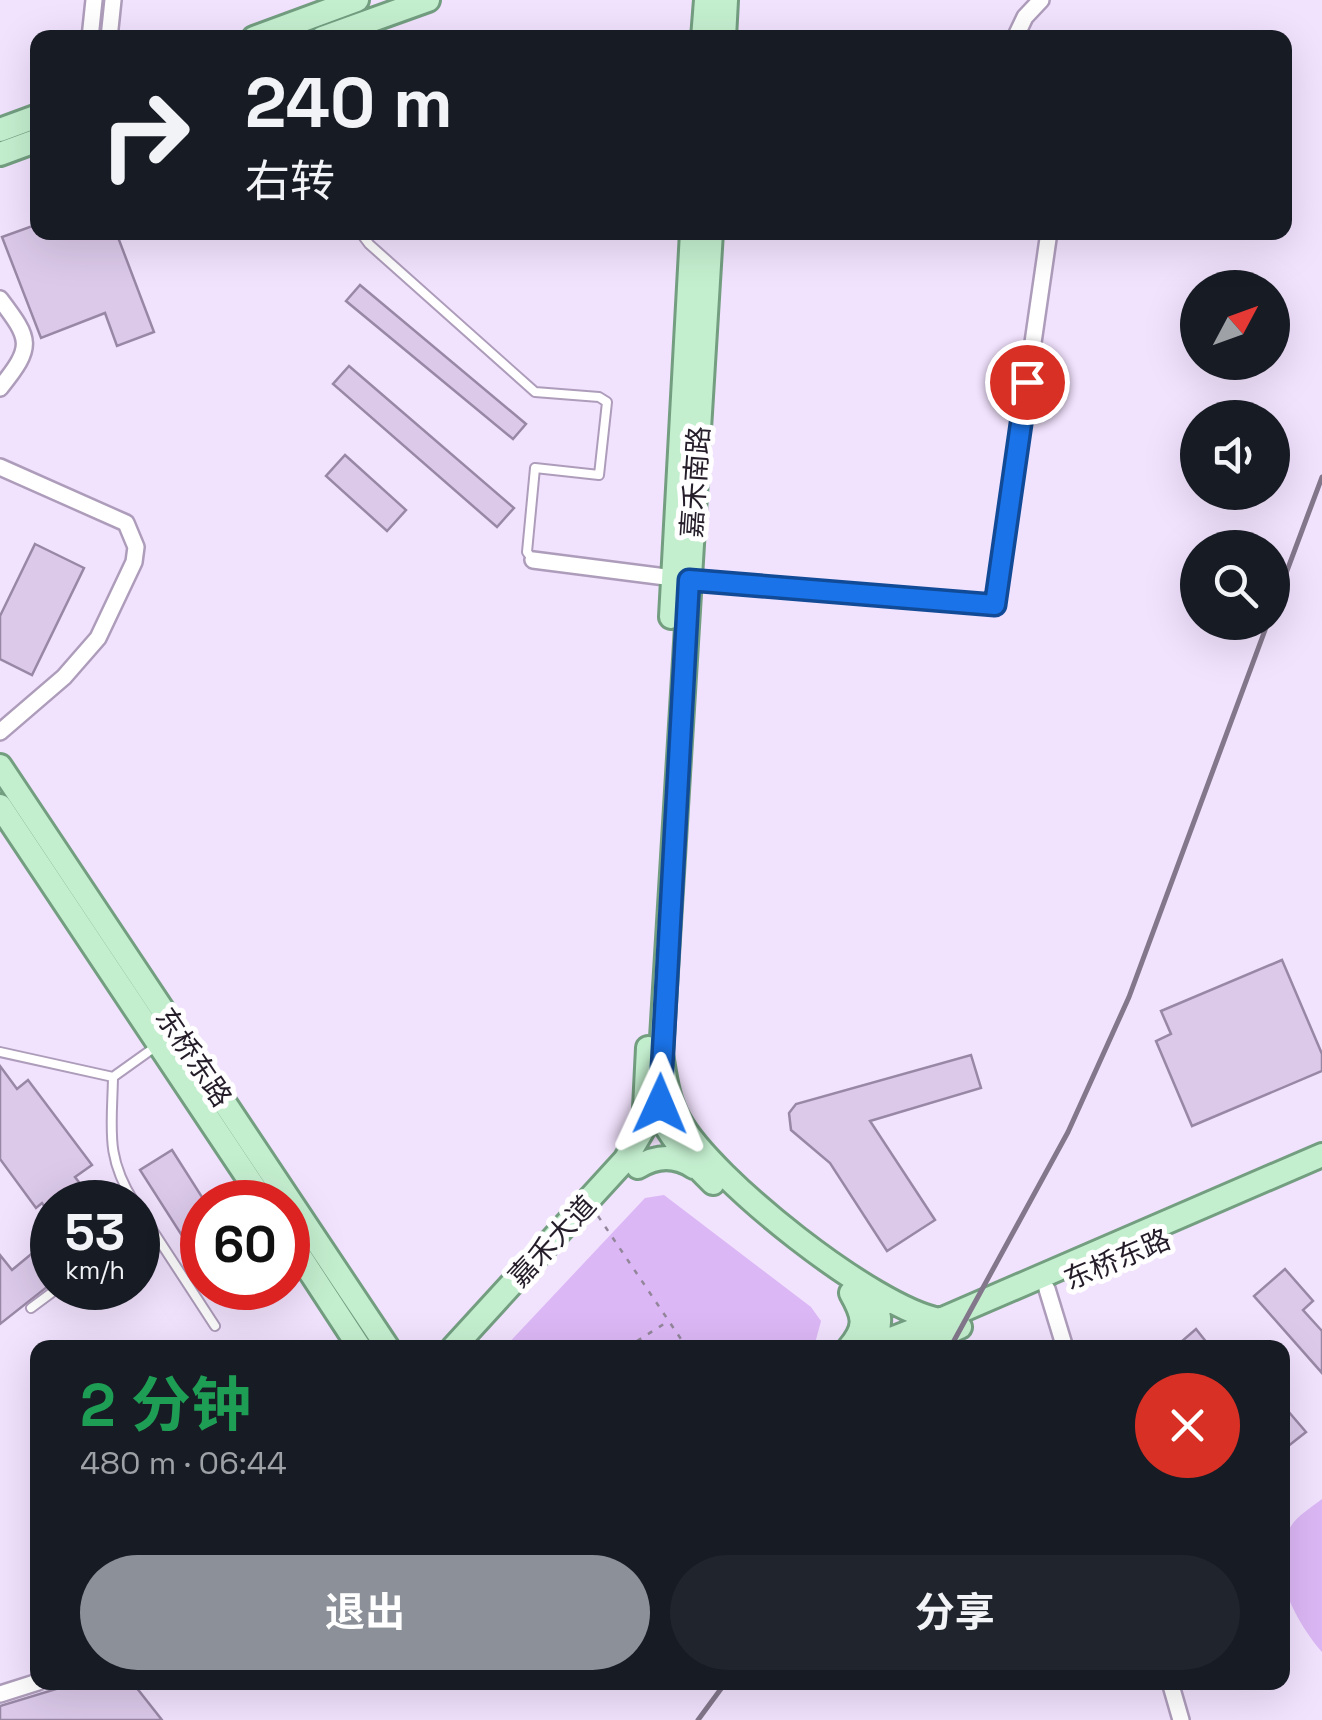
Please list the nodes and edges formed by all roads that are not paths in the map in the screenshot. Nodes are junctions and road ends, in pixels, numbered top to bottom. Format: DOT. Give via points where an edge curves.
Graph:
graph roads {
  1 [pos="94,0"];
  2 [pos="113,0"];
  3 [pos="356,0"];
  4 [pos="428,0"];
  5 [pos="706,0"];
  6 [pos="726,0"];
  7 [pos="1040,0"];
  8 [pos="91,30"];
  9 [pos="110,30"];
  10 [pos="275,30"];
  11 [pos="344,30"];
  12 [pos="704,30"];
  13 [pos="724,30"];
  14 [pos="1019,30"];
  15 [pos="30,119"];
  16 [pos="0,130"];
  17 [pos="30,143"];
  18 [pos="0,154"];
  19 [pos="366,240"];
  20 [pos="692,240"];
  21 [pos="710,240"];
  22 [pos="1048,240"];
  23 [pos="0,299"];
  24 [pos="0,388"];
  25 [pos="0,467"];
  26 [pos="534,560"];
  27 [pos="681,579"];
  28 [pos="0,732"];
  29 [pos="0,766"];
  30 [pos="0,806"];
  31 [pos="158,1044"];
  32 [pos="0,1052"];
  33 [pos="655,1057"];
  34 [pos="113,1077"];
  35 [pos="657,1091"];
  36 [pos="679,1146"];
  37 [pos="642,1147"];
  38 [pos="1322,1155"];
  39 [pos="703,1163"];
  40 [pos="1322,1172"];
  41 [pos="120,1180"];
  42 [pos="249,1180"];
  43 [pos="160,1249"];
  44 [pos="310,1272"];
  45 [pos="856,1288"];
  46 [pos="1047,1289"];
  47 [pos="879,1312"];
  48 [pos="215,1326"];
  49 [pos="944,1326"];
  50 [pos="912,1338"];
  51 [pos="355,1340"];
  52 [pos="383,1340"];
  53 [pos="461,1340"];
  54 [pos="478,1340"];
  55 [pos="854,1340"];
  56 [pos="872,1340"];
  57 [pos="1063,1340"];
  58 [pos="30,1685"];
  59 [pos="1172,1690"];
  60 [pos="0,1694"];
  61 [pos="1181,1720"];
  1 -- 8 [label="street"];
  2 -- 9 [label="street"];
  3 -- 10 [label="main road"];
  4 -- 11 [label="main road"];
  5 -- 12 [label="main road"];
  6 -- 13 [label="main road"];
  7 -- 14 [label="street"];
  15 -- 16 [label="main road"];
  17 -- 18 [label="main road"];
  19 -- 26 [label="lane" via="535,392 607,402 599,476 536,468 527,552"];
  20 -- 27 [label="main road, 嘉禾南路"];
  21 -- 27 [label="main road, 嘉禾南路"];
  22 -- 27 [label="street" via="995,605"];
  23 -- 24 [label="street" via="26,338 26,353"];
  25 -- 28 [label="street" via="126,524 136,547 98,638"];
  26 -- 27 [label="street"];
  27 -- 33 [label="main road, 嘉禾南路"];
  29 -- 52 [label="main road, 东桥东路"];
  30 -- 31 [label="main road, 东桥东路"];
  31 -- 34 [label="lane"];
  31 -- 42 [label="main road, 东桥东路"];
  32 -- 34 [label="lane"];
  33 -- 35 [label="main road, 嘉禾南路"];
  33 -- 37 [label="main road" via="660,1104"];
  34 -- 41 [label="lane" via="111,1153"];
  35 -- 36 [label="main road" via="655,1110"];
  35 -- 37 [label="main road"];
  35 -- 39 [label="main road"];
  36 -- 37 [label="main road"];
  36 -- 39 [label="main road"];
  37 -- 39 [label="main road" via="651,1158"];
  37 -- 53 [label="main road, 嘉禾大道"];
  37 -- 54 [label="main road, 嘉禾大道" via="596,1213"];
  38 -- 49 [label="main road, 东桥东路"];
  39 -- 45 [label="main road" via="750,1214"];
  40 -- 46 [label="main road, 东桥东路"];
  43 -- 48 [label="lane"];
  44 -- 51 [label="main road"];
  45 -- 47 [label="main road"];
  45 -- 49 [label="main road"];
  45 -- 55 [label="main road" via="864,1326"];
  46 -- 49 [label="main road, 东桥东路"];
  46 -- 57 [label="street"];
  47 -- 50 [label="main road"];
  47 -- 56 [label="main road"];
  49 -- 50 [label="main road, 东桥东路"];
  58 -- 60 [label="street"];
  59 -- 61 [label="street"];
}
